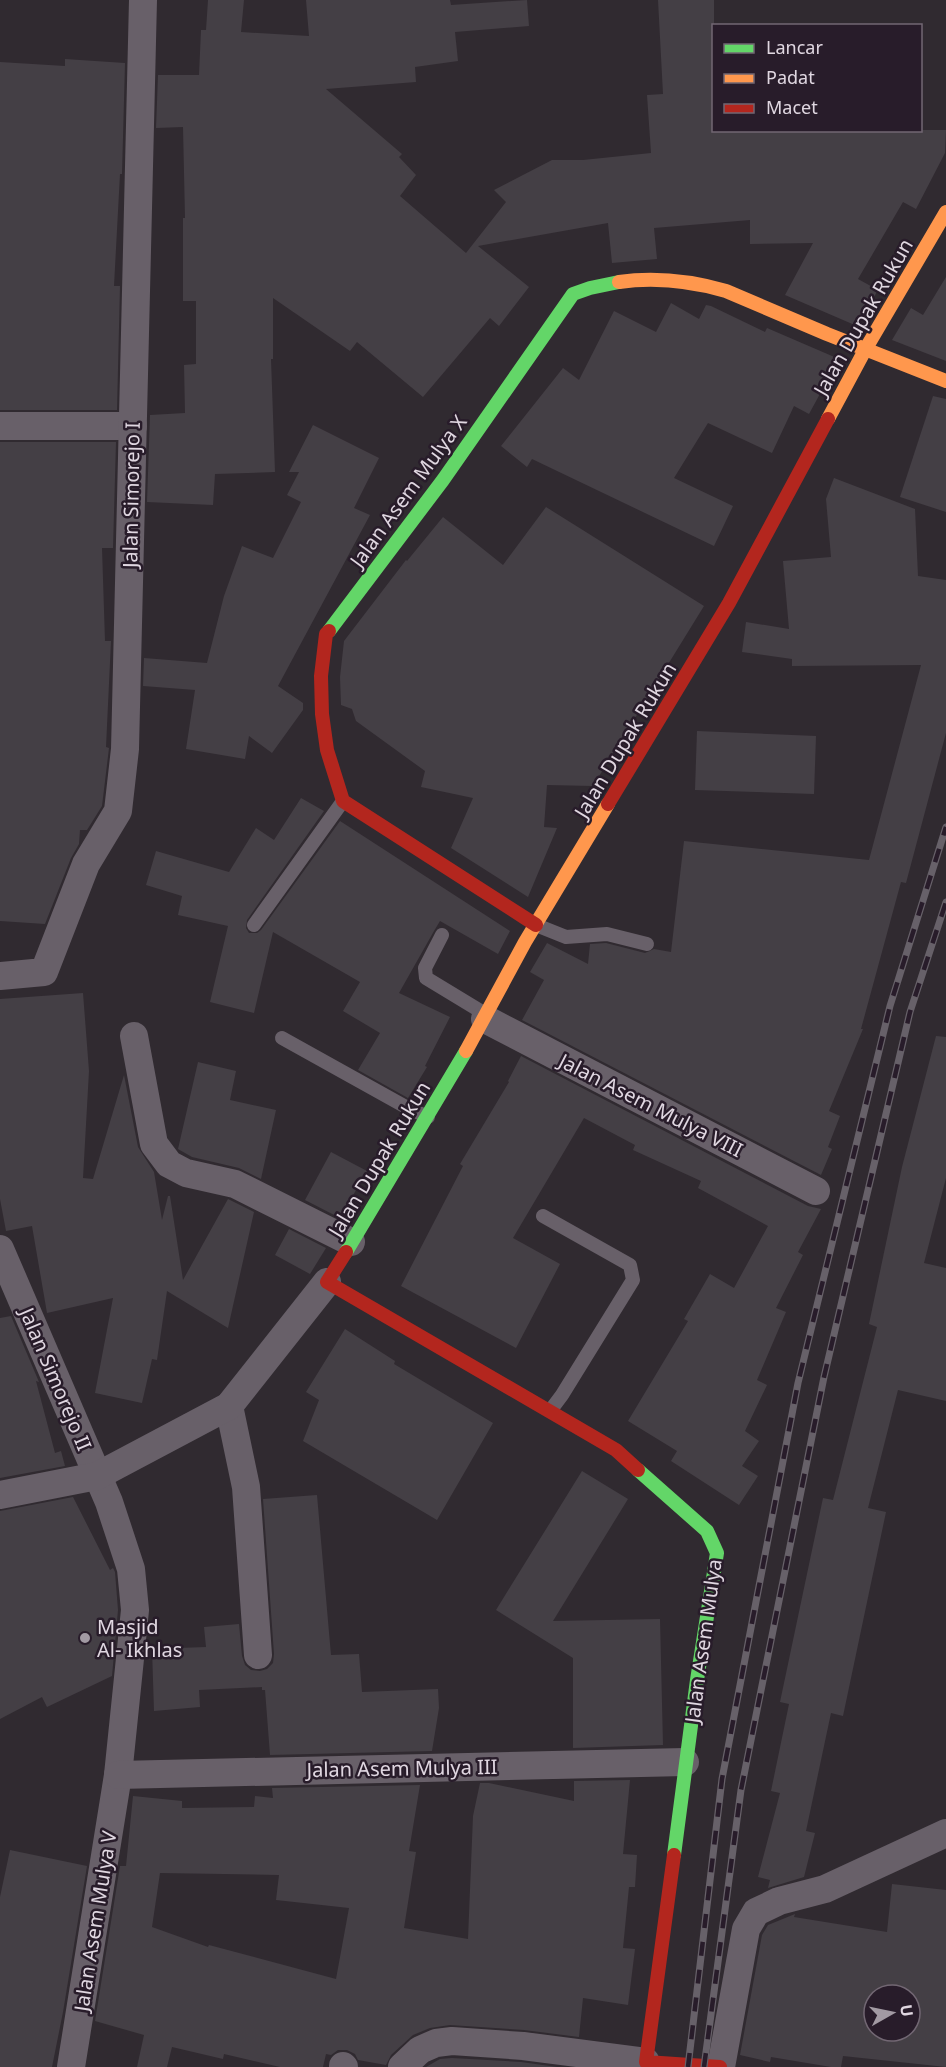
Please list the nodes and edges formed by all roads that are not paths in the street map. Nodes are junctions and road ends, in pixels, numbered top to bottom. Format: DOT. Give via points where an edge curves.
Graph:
graph roads {
  1 [pos="143,0"];
  2 [pos="946,212"];
  3 [pos="865,350"];
  4 [pos="946,381"];
  5 [pos="0,426"];
  6 [pos="133,426"];
  7 [pos="343,801"];
  8 [pos="254,925"];
  9 [pos="536,925"];
  10 [pos="441,935"];
  11 [pos="647,944"];
  12 [pos="0,976"];
  13 [pos="486,1017"];
  14 [pos="134,1036"];
  15 [pos="282,1038"];
  16 [pos="428,1117"];
  17 [pos="816,1191"];
  18 [pos="543,1216"];
  19 [pos="351,1242"];
  20 [pos="0,1249"];
  21 [pos="327,1282"];
  22 [pos="229,1406"];
  23 [pos="550,1411"];
  24 [pos="97,1476"];
  25 [pos="0,1496"];
  26 [pos="258,1655"];
  27 [pos="685,1762"];
  28 [pos="118,1775"];
  29 [pos="946,1833"];
  30 [pos="645,2064"];
  31 [pos="71,2067"];
  32 [pos="402,2067"];
  33 [pos="720,2067"];
  1 -- 6 [label="street, Jalan Simorejo I"];
  2 -- 3 [label="street, Jalan Dupak Rukun"];
  3 -- 4 [label="street, Jalan Asem Mulya X"];
  3 -- 7 [label="street, Jalan Asem Mulya X" via="725,291 682,281 629,280 573,294 443,480 326,634 322,714 327,750"];
  3 -- 9 [label="street, Jalan Dupak Rukun" via="729,603"];
  5 -- 6 [label="street"];
  6 -- 12 [label="street, Jalan Simorejo I" via="125,749 118,811 86,864 44,972"];
  7 -- 8 [label="lane"];
  7 -- 9 [label="street"];
  9 -- 11 [label="lane" via="566,937 607,934"];
  9 -- 13 [label="street, Jalan Dupak Rukun"];
  10 -- 13 [label="lane" via="424,968 426,978"];
  13 -- 16 [label="street, Jalan Dupak Rukun"];
  13 -- 17 [label="street, Jalan Asem Mulya VIII"];
  14 -- 19 [label="street" via="154,1144 169,1164 186,1173 235,1184"];
  15 -- 16 [label="lane"];
  16 -- 19 [label="street, Jalan Dupak Rukun"];
  18 -- 23 [label="lane" via="630,1265 633,1275"];
  19 -- 21 [label="street, Jalan Dupak Rukun"];
  20 -- 24 [label="street, Jalan Simorejo II"];
  21 -- 22 [label="street"];
  21 -- 23 [label="street, Jalan Asem Mulya"];
  22 -- 24 [label="street"];
  22 -- 26 [label="street" via="246,1487"];
  23 -- 27 [label="street, Jalan Asem Mulya" via="616,1450 707,1531 713,1541 717,1553"];
  24 -- 25 [label="street"];
  24 -- 28 [label="street, Jalan Simorejo II" via="130,1569 135,1610"];
  27 -- 28 [label="street, Jalan Asem Mulya III"];
  27 -- 30 [label="street, Jalan Asem Mulya"];
  28 -- 31 [label="street, Jalan Asem Mulya V"];
  29 -- 33 [label="street" via="825,1889 779,1900 756,1912 746,1929"];
  30 -- 32 [label="street" via="523,2046 452,2041 420,2050"];
  30 -- 33 [label="street"];
}
